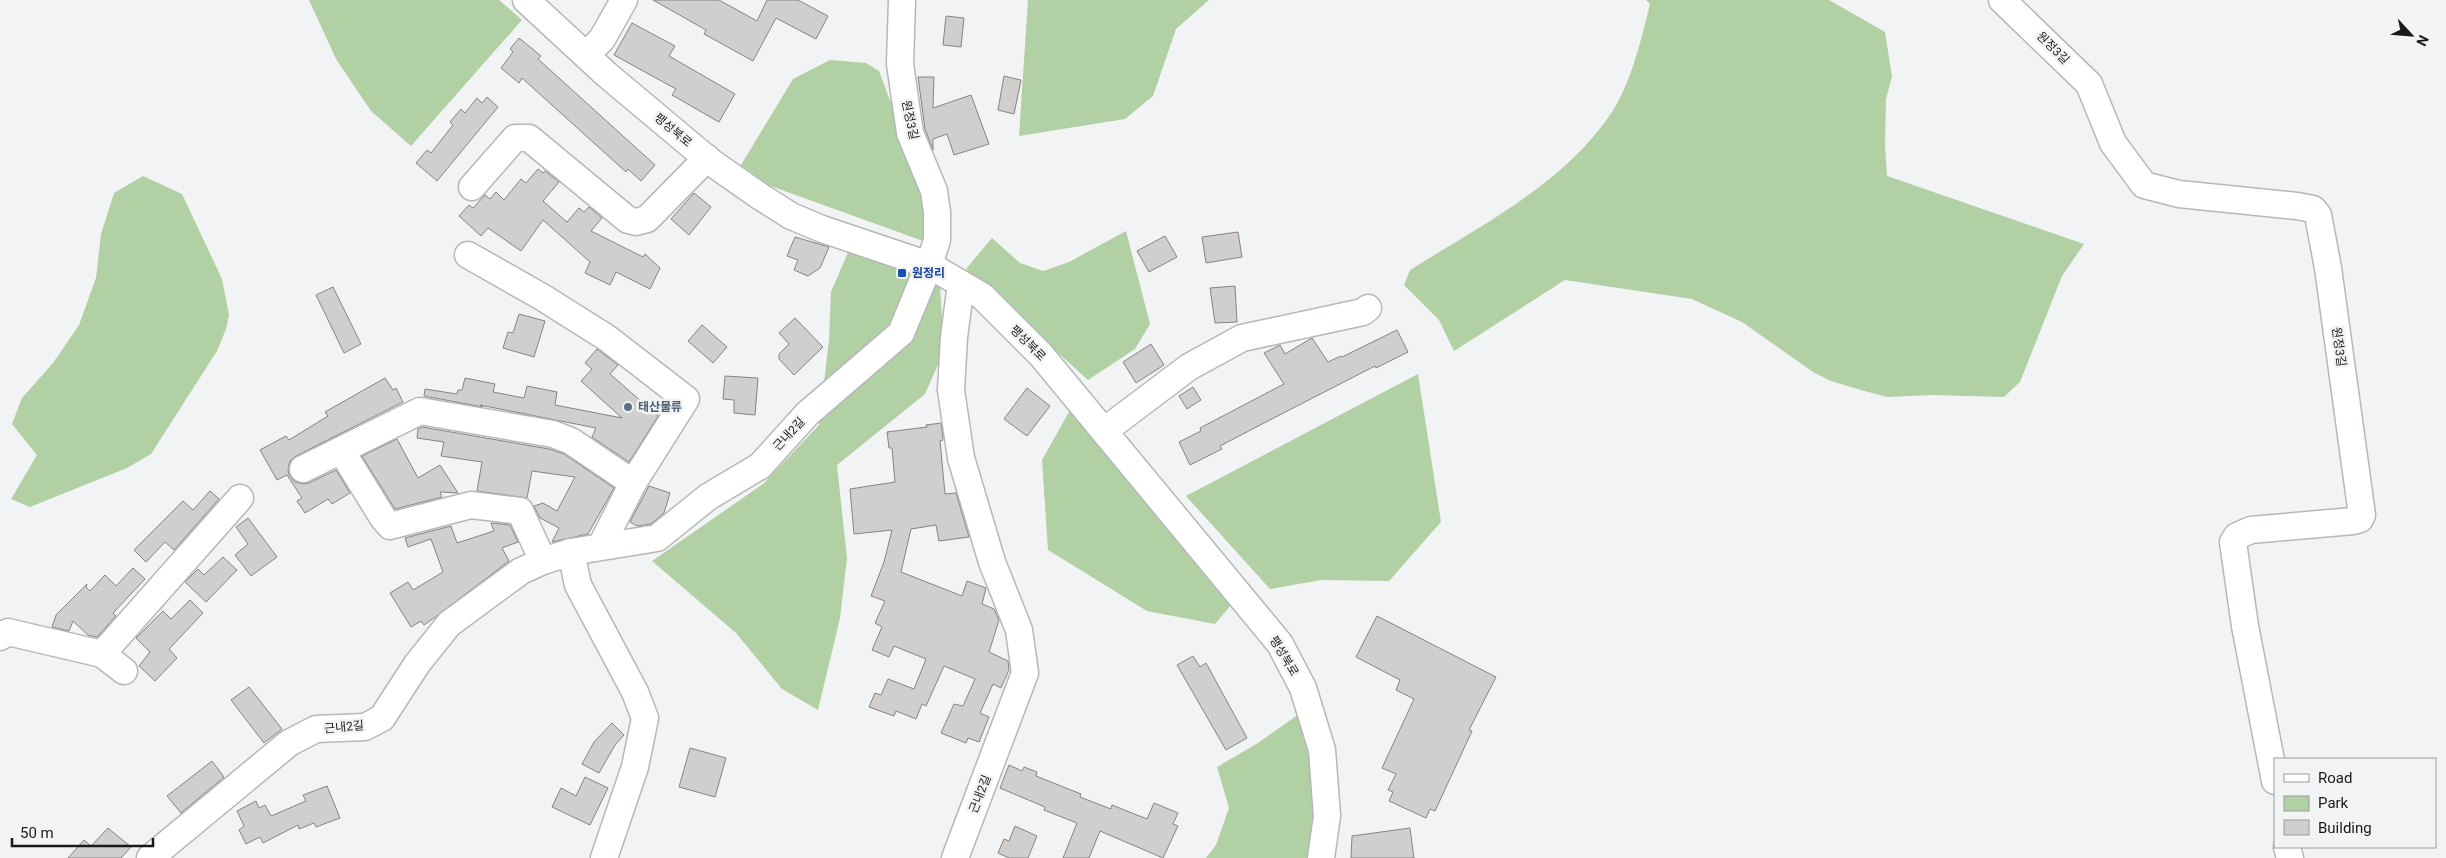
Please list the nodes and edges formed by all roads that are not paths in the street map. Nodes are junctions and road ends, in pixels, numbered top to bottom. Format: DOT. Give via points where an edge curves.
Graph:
graph roads {
  1 [pos="526,0"];
  2 [pos="624,0"];
  3 [pos="902,0"];
  4 [pos="2002,0"];
  5 [pos="586,55"];
  6 [pos="707,158"];
  7 [pos="472,187"];
  8 [pos="468,255"];
  9 [pos="929,265"];
  10 [pos="962,284"];
  11 [pos="1368,308"];
  12 [pos="1104,431"];
  13 [pos="341,450"];
  14 [pos="303,469"];
  15 [pos="633,483"];
  16 [pos="240,498"];
  17 [pos="601,546"];
  18 [pos="571,552"];
  19 [pos="543,561"];
  20 [pos="0,637"];
  21 [pos="102,654"];
  22 [pos="124,671"];
  23 [pos="2274,776"];
  24 [pos="150,858"];
  25 [pos="604,858"];
  26 [pos="955,858"];
  27 [pos="1321,858"];
  1 -- 5 [label="street, 팽성북로"];
  2 -- 5 [label="street" via="602,39"];
  3 -- 9 [label="street, 원정3길" via="900,64 910,133 934,191 938,212 937,240"];
  4 -- 23 [label="street, 원정3길" via="2089,84 2113,143 2144,185 2179,194 2298,206 2313,209 2318,215 2362,515 2353,521 2251,530 2237,536 2233,542 2245,626"];
  5 -- 6 [label="street, 팽성북로"];
  6 -- 7 [label="street" via="647,219 636,222 628,220 530,138 515,138"];
  6 -- 9 [label="street, 팽성북로" via="791,216"];
  8 -- 15 [label="street" via="607,338 686,399"];
  9 -- 10 [label="street, 팽성북로"];
  9 -- 17 [label="street, 근내2길" via="901,334 807,414 760,466 708,497 657,538"];
  10 -- 12 [label="street, 팽성북로" via="982,296 1041,355"];
  10 -- 26 [label="street, 근내2길" via="951,390 961,458 992,562 1018,630 1025,673"];
  11 -- 12 [label="street" via="1363,312 1242,338 1189,367"];
  12 -- 27 [label="street, 팽성북로" via="1280,644 1303,688 1322,750 1327,816"];
  13 -- 14 [label="street"];
  13 -- 15 [label="street" via="420,411 553,434 571,441"];
  13 -- 19 [label="street" via="390,526 471,505 520,510"];
  15 -- 17 [label="street"];
  16 -- 21 [label="street"];
  17 -- 18 [label="street, 근내2길"];
  18 -- 19 [label="street, 근내2길"];
  18 -- 25 [label="street" via="578,585 635,692 644,718 635,768"];
  19 -- 24 [label="street, 근내2길" via="521,571 449,624 417,664 382,718 365,727 316,729 289,743"];
  20 -- 21 [label="street" via="8,632"];
  21 -- 22 [label="street"];
}
